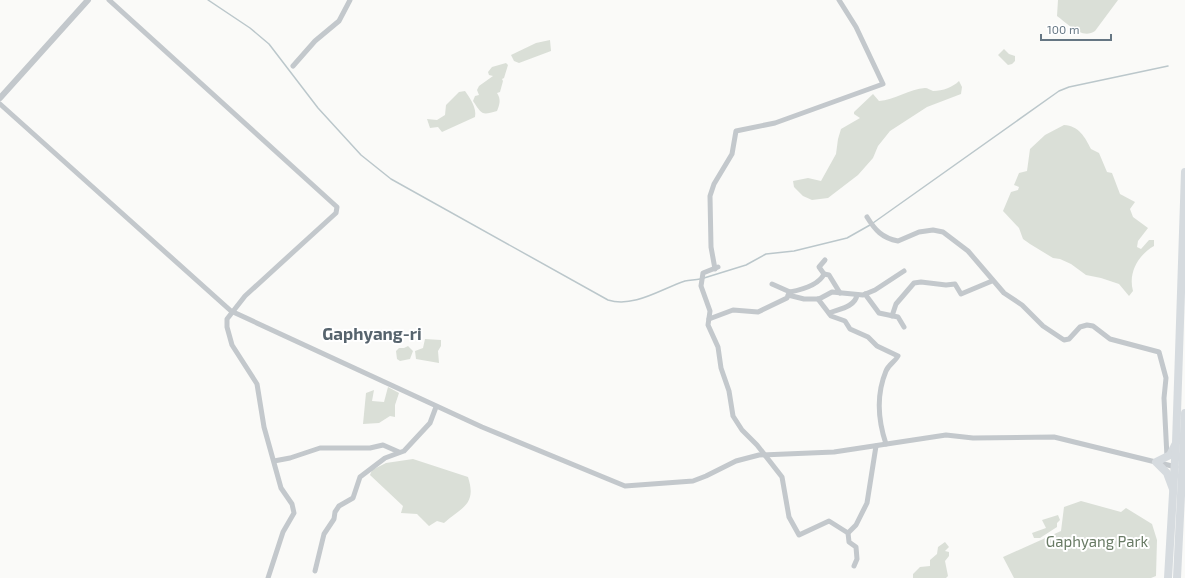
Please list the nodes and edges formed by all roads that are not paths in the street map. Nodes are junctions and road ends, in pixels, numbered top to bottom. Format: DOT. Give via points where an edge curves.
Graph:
graph roads {
  1 [pos="88,0"];
  2 [pos="109,0"];
  3 [pos="350,0"];
  4 [pos="839,0"];
  5 [pos="293,66"];
  6 [pos="0,98"];
  7 [pos="0,104"];
  8 [pos="1185,172"];
  9 [pos="868,219"];
  10 [pos="825,260"];
  11 [pos="904,271"];
  12 [pos="824,274"];
  13 [pos="992,281"];
  14 [pos="772,284"];
  15 [pos="840,293"];
  16 [pos="789,294"];
  17 [pos="865,294"];
  18 [pos="857,295"];
  19 [pos="818,299"];
  20 [pos="231,312"];
  21 [pos="829,313"];
  22 [pos="892,316"];
  23 [pos="709,319"];
  24 [pos="904,327"];
  25 [pos="436,407"];
  26 [pos="1185,413"];
  27 [pos="1176,443"];
  28 [pos="886,444"];
  29 [pos="876,446"];
  30 [pos="399,452"];
  31 [pos="763,454"];
  32 [pos="1184,456"];
  33 [pos="1167,457"];
  34 [pos="274,461"];
  35 [pos="1156,462"];
  36 [pos="1181,469"];
  37 [pos="1184,486"];
  38 [pos="1174,491"];
  39 [pos="848,534"];
  40 [pos="854,566"];
  41 [pos="315,571"];
  42 [pos="268,578"];
  43 [pos="1168,578"];
  44 [pos="1177,578"];
  1 -- 6 [label="street"];
  2 -- 20 [label="street" via="337,206 336,213 245,296"];
  3 -- 5 [label="street" via="338,21 315,41"];
  4 -- 23 [label="street" via="856,28 883,84 775,123 736,131 732,154 714,184 710,196 711,254 716,268 702,275 700,283 710,311"];
  7 -- 20 [label="street"];
  8 -- 27 [label="main road"];
  9 -- 13 [label="street" via="873,228 883,236 898,241 917,233 933,230 943,232 968,251"];
  10 -- 12 [label="street" via="819,267"];
  11 -- 17 [label="street"];
  12 -- 15 [label="street" via="829,275"];
  12 -- 16 [label="street" via="813,284"];
  13 -- 22 [label="street" via="962,294 955,284 914,283 896,304"];
  13 -- 33 [label="street" via="1043,326 1064,340 1072,338 1080,327 1087,325 1093,326 1110,340 1159,352 1166,378 1164,398"];
  14 -- 16 [label="street"];
  15 -- 18 [label="street"];
  15 -- 19 [label="street" via="830,292"];
  16 -- 19 [label="street" via="800,299"];
  16 -- 23 [label="street" via="787,298 762,310 733,310"];
  17 -- 18 [label="street"];
  17 -- 22 [label="street" via="879,313"];
  18 -- 21 [label="street" via="852,304"];
  19 -- 21 [label="street"];
  20 -- 25 [label="street"];
  20 -- 34 [label="street" via="227,319 228,336 235,352 257,384 264,427"];
  21 -- 28 [label="street" via="834,318 845,321 850,329 868,337 877,346 898,356 887,370 879,403 879,425"];
  22 -- 24 [label="street" via="898,317"];
  23 -- 31 [label="street" via="708,326 718,347 733,416"];
  25 -- 30 [label="street" via="430,423 404,451"];
  25 -- 31 [label="street" via="625,486 693,481 736,461"];
  26 -- 32 [label="main road"];
  27 -- 33 [label="main road"];
  27 -- 36 [label="main road"];
  28 -- 29 [label="street"];
  28 -- 35 [label="street" via="946,435 973,438 1054,437"];
  29 -- 31 [label="street" via="824,453"];
  29 -- 39 [label="street" via="868,499 856,525"];
  30 -- 34 [label="street" via="383,445 370,448 320,448"];
  30 -- 41 [label="street" via="374,465 360,477 353,498 339,506 324,534"];
  31 -- 39 [label="street" via="783,481 789,517 799,535 827,520"];
  32 -- 36 [label="main road"];
  33 -- 35 [label="main road"];
  34 -- 42 [label="street" via="281,488 292,504 294,513 283,532"];
  35 -- 36 [label="street"];
  35 -- 38 [label="main road" via="1167,473"];
  36 -- 37 [label="main road"];
  36 -- 38 [label="main road"];
  37 -- 44 [label="main road"];
  38 -- 43 [label="main road"];
  39 -- 40 [label="street" via="849,542 857,550"];
}
